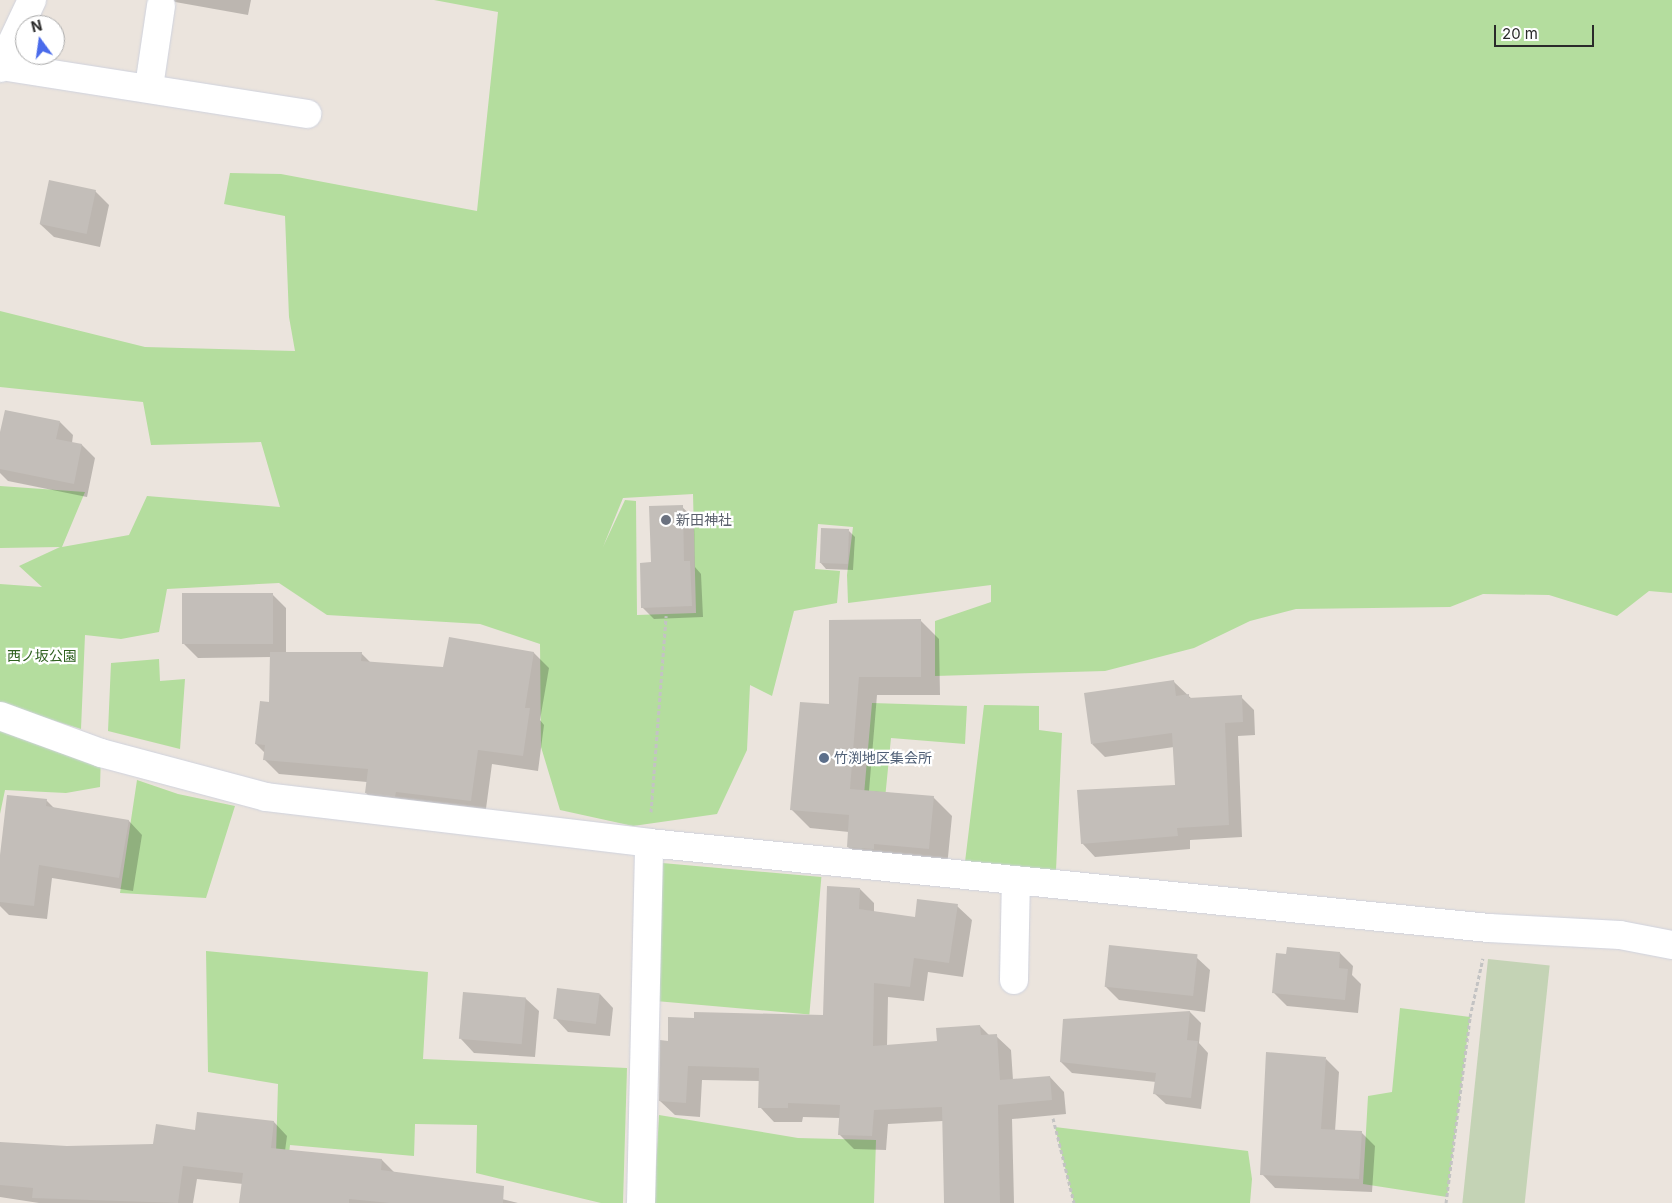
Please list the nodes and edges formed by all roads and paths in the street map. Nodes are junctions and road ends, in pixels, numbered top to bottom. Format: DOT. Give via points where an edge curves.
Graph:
graph roads {
  1 [pos="32,0"];
  2 [pos="161,6"];
  3 [pos="0,67"];
  4 [pos="149,87"];
  5 [pos="307,114"];
  6 [pos="666,616"];
  7 [pos="0,716"];
  8 [pos="649,842"];
  9 [pos="1016,880"];
  10 [pos="1489,928"];
  11 [pos="1672,945"];
  12 [pos="1014,980"];
  13 [pos="1053,1118"];
  14 [pos="641,1203"];
  15 [pos="1074,1203"];
  16 [pos="1446,1203"];
  1 -- 3 [label="street"];
  2 -- 4 [label="street"];
  3 -- 4 [label="street"];
  4 -- 5 [label="street"];
  6 -- 8 [label="path"];
  7 -- 8 [label="street" via="101,753 266,798"];
  8 -- 9 [label="street"];
  8 -- 14 [label="street"];
  9 -- 10 [label="street"];
  9 -- 12 [label="street"];
  10 -- 11 [label="street" via="1620,935"];
  10 -- 16 [label="path" via="1470,1016"];
  13 -- 15 [label="path"];
}
